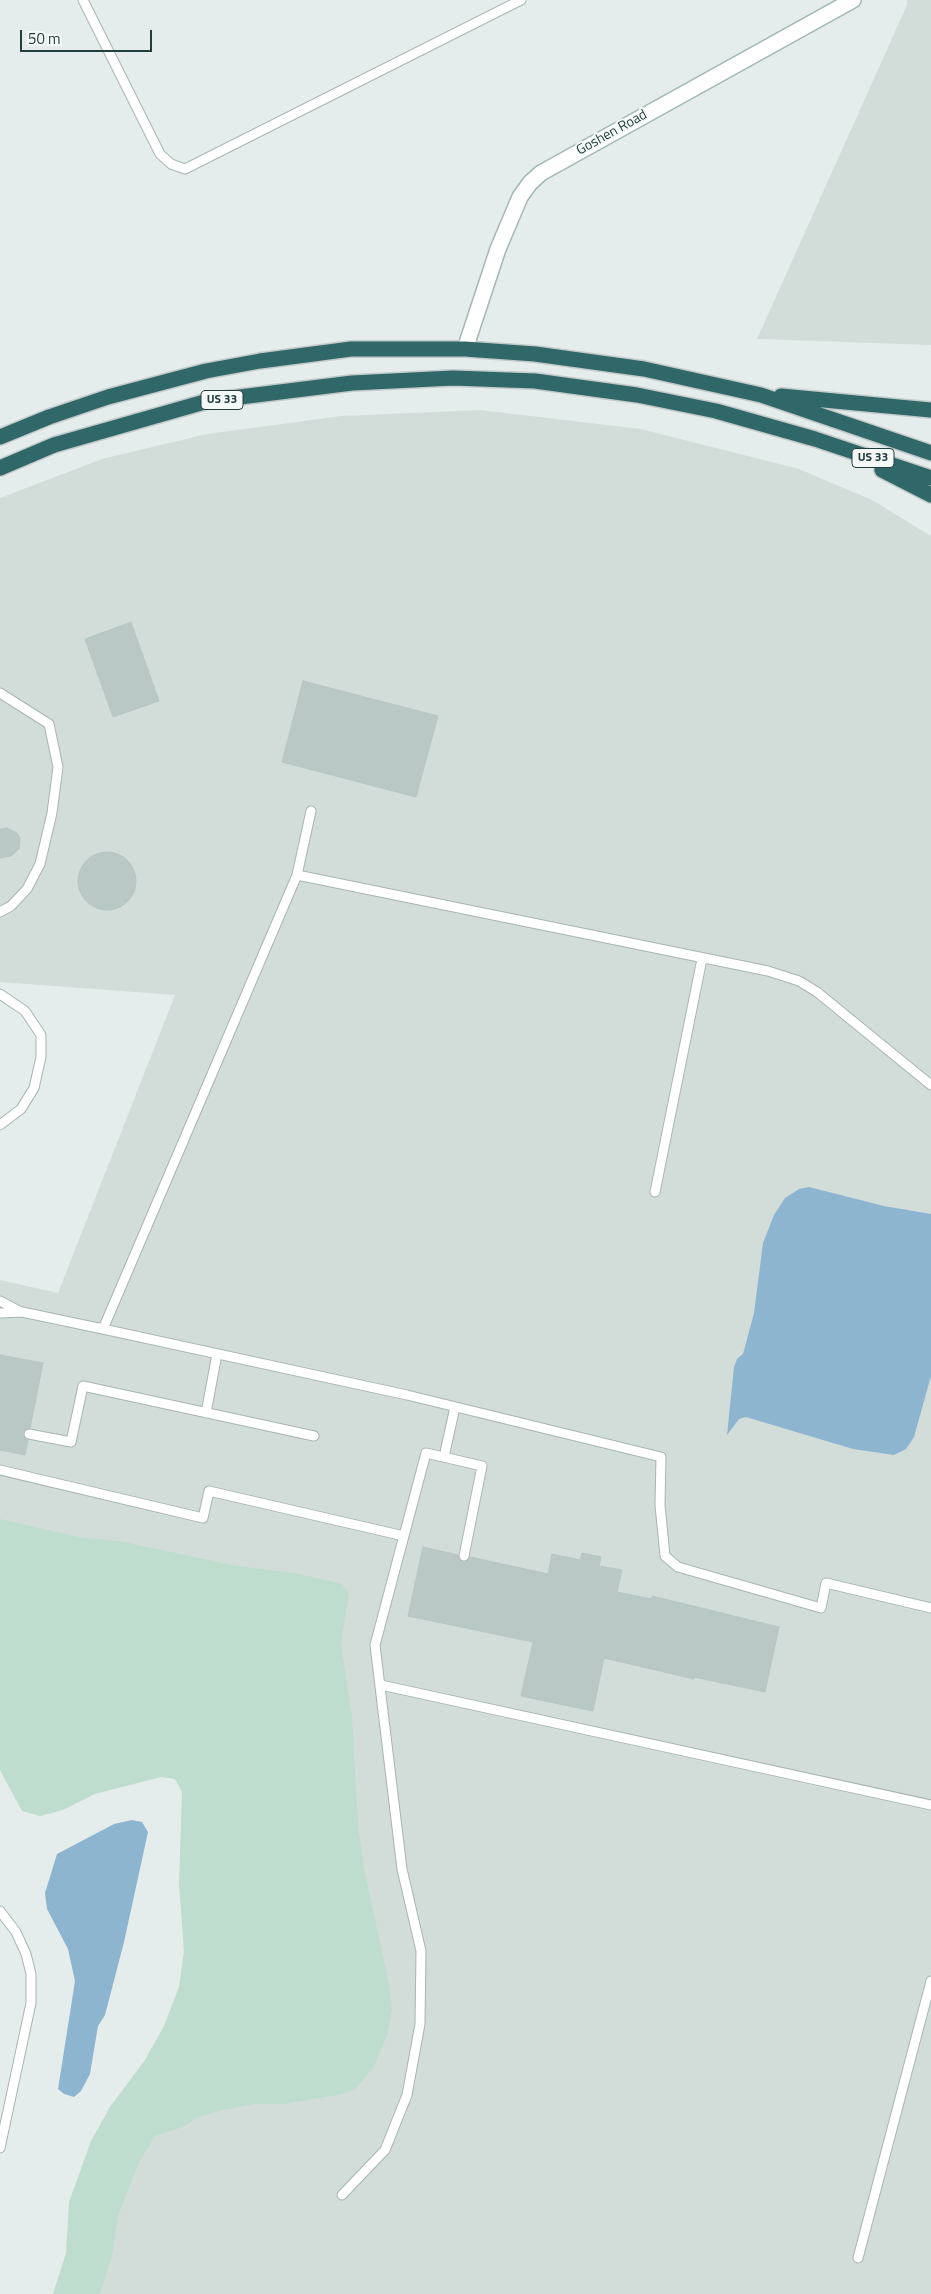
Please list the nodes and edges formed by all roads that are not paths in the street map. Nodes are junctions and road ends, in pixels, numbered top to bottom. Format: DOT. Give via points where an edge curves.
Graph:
graph roads {
  1 [pos="83,0"];
  2 [pos="521,0"];
  3 [pos="853,0"];
  4 [pos="465,349"];
  5 [pos="761,395"];
  6 [pos="931,410"];
  7 [pos="0,437"];
  8 [pos="815,439"];
  9 [pos="931,453"];
  10 [pos="0,468"];
  11 [pos="931,478"];
  12 [pos="931,495"];
  13 [pos="0,693"];
  14 [pos="311,811"];
  15 [pos="297,875"];
  16 [pos="0,912"];
  17 [pos="702,959"];
  18 [pos="0,994"];
  19 [pos="931,1085"];
  20 [pos="0,1125"];
  21 [pos="655,1192"];
  22 [pos="0,1301"];
  23 [pos="22,1312"];
  24 [pos="0,1313"];
  25 [pos="103,1329"];
  26 [pos="217,1354"];
  27 [pos="455,1407"];
  28 [pos="206,1413"];
  29 [pos="29,1434"];
  30 [pos="314,1436"];
  31 [pos="444,1457"];
  32 [pos="0,1470"];
  33 [pos="404,1536"];
  34 [pos="464,1556"];
  35 [pos="931,1608"];
  36 [pos="381,1685"];
  37 [pos="931,1805"];
  38 [pos="0,1911"];
  39 [pos="931,1981"];
  40 [pos="0,2148"];
  41 [pos="342,2195"];
  42 [pos="858,2258"];
  1 -- 2 [label="lane" via="160,154 171,164 185,169"];
  3 -- 4 [label="street, Goshen Road" via="541,173 520,197 498,250"];
  4 -- 5 [label="highway, US 33" via="535,354 644,369"];
  4 -- 7 [label="highway, US 33" via="351,349 252,362 108,397"];
  5 -- 6 [label="highway, US 33"];
  5 -- 9 [label="highway"];
  8 -- 10 [label="highway, US 33" via="716,411 637,395 535,381 453,378 352,383 208,401 54,445"];
  8 -- 11 [label="highway, US 33"];
  8 -- 12 [label="highway"];
  13 -- 16 [label="lane" via="50,724 58,767 40,864 27,889 11,906"];
  14 -- 15 [label="lane"];
  15 -- 17 [label="lane"];
  15 -- 25 [label="lane"];
  17 -- 19 [label="lane" via="799,980"];
  17 -- 21 [label="lane"];
  18 -- 20 [label="lane" via="25,1011 41,1035 34,1088 21,1109"];
  22 -- 23 [label="lane"];
  23 -- 24 [label="lane"];
  23 -- 25 [label="lane"];
  25 -- 26 [label="lane"];
  26 -- 27 [label="lane"];
  26 -- 28 [label="lane"];
  27 -- 31 [label="lane"];
  27 -- 35 [label="lane" via="661,1457 660,1505 665,1556 678,1566 820,1608 826,1583"];
  28 -- 29 [label="lane" via="83,1386 71,1442"];
  28 -- 30 [label="lane"];
  31 -- 33 [label="lane" via="426,1453"];
  31 -- 34 [label="lane" via="482,1466"];
  32 -- 33 [label="lane" via="203,1518 209,1491"];
  33 -- 36 [label="lane" via="375,1645"];
  36 -- 37 [label="lane"];
  36 -- 41 [label="lane" via="402,1869 421,1951 420,2024 407,2096 385,2150"];
  38 -- 40 [label="lane" via="16,1932 26,1954 31,1974 31,2003"];
  39 -- 42 [label="lane"];
}
